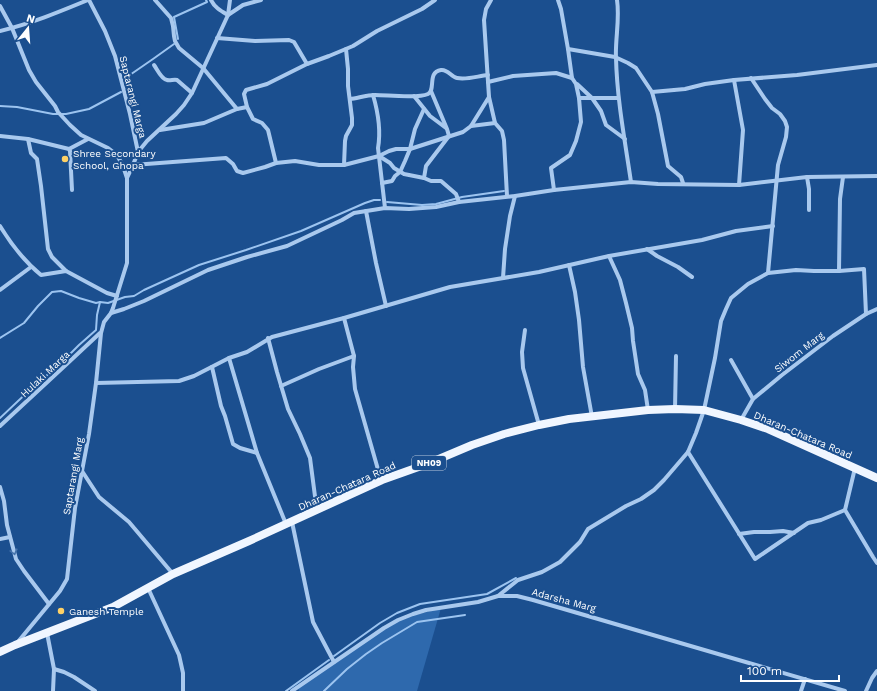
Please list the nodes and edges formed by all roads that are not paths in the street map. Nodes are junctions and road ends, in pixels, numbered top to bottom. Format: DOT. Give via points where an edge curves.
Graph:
graph roads {
  1 [pos="88,0"];
  2 [pos="155,0"];
  3 [pos="211,0"];
  4 [pos="230,0"];
  5 [pos="261,0"];
  6 [pos="435,0"];
  7 [pos="491,0"];
  8 [pos="558,0"];
  9 [pos="617,0"];
  10 [pos="0,6"];
  11 [pos="228,15"];
  12 [pos="12,28"];
  13 [pos="0,31"];
  14 [pos="217,38"];
  15 [pos="346,49"];
  16 [pos="568,50"];
  17 [pos="615,57"];
  18 [pos="308,64"];
  19 [pos="154,65"];
  20 [pos="877,65"];
  21 [pos="203,68"];
  22 [pos="488,75"];
  23 [pos="572,78"];
  24 [pos="751,78"];
  25 [pos="734,80"];
  26 [pos="488,82"];
  27 [pos="576,84"];
  28 [pos="431,91"];
  29 [pos="192,92"];
  30 [pos="652,92"];
  31 [pos="373,95"];
  32 [pos="414,96"];
  33 [pos="489,97"];
  34 [pos="579,98"];
  35 [pos="592,98"];
  36 [pos="618,98"];
  37 [pos="350,99"];
  38 [pos="247,107"];
  39 [pos="237,109"];
  40 [pos="424,109"];
  41 [pos="495,123"];
  42 [pos="471,126"];
  43 [pos="447,129"];
  44 [pos="160,130"];
  45 [pos="0,136"];
  46 [pos="449,136"];
  47 [pos="88,138"];
  48 [pos="28,139"];
  49 [pos="625,140"];
  50 [pos="69,149"];
  51 [pos="410,149"];
  52 [pos="138,152"];
  53 [pos="379,156"];
  54 [pos="276,163"];
  55 [pos="133,165"];
  56 [pos="344,165"];
  57 [pos="400,172"];
  58 [pos="877,176"];
  59 [pos="807,177"];
  60 [pos="843,177"];
  61 [pos="127,178"];
  62 [pos="424,178"];
  63 [pos="777,180"];
  64 [pos="631,182"];
  65 [pos="382,183"];
  66 [pos="682,183"];
  67 [pos="739,185"];
  68 [pos="72,190"];
  69 [pos="554,190"];
  70 [pos="507,196"];
  71 [pos="515,196"];
  72 [pos="460,202"];
  73 [pos="385,208"];
  74 [pos="809,210"];
  75 [pos="366,211"];
  76 [pos="0,226"];
  77 [pos="773,226"];
  78 [pos="648,249"];
  79 [pos="609,256"];
  80 [pos="569,264"];
  81 [pos="31,267"];
  82 [pos="66,271"];
  83 [pos="839,271"];
  84 [pos="768,273"];
  85 [pos="692,277"];
  86 [pos="503,278"];
  87 [pos="0,290"];
  88 [pos="116,298"];
  89 [pos="386,306"];
  90 [pos="877,309"];
  91 [pos="111,313"];
  92 [pos="866,314"];
  93 [pos="344,318"];
  94 [pos="525,330"];
  95 [pos="101,333"];
  96 [pos="268,338"];
  97 [pos="354,356"];
  98 [pos="676,356"];
  99 [pos="229,358"];
  100 [pos="731,360"];
  101 [pos="212,367"];
  102 [pos="96,383"];
  103 [pos="281,386"];
  104 [pos="753,399"];
  105 [pos="675,409"];
  106 [pos="648,410"];
  107 [pos="704,410"];
  108 [pos="592,417"];
  109 [pos="741,420"];
  110 [pos="539,425"];
  111 [pos="0,426"];
  112 [pos="688,452"];
  113 [pos="257,454"];
  114 [pos="855,468"];
  115 [pos="82,470"];
  116 [pos="877,478"];
  117 [pos="382,480"];
  118 [pos="0,487"];
  119 [pos="318,509"];
  120 [pos="845,510"];
  121 [pos="289,523"];
  122 [pos="794,533"];
  123 [pos="739,534"];
  124 [pos="10,537"];
  125 [pos="0,539"];
  126 [pos="877,563"];
  127 [pos="173,574"];
  128 [pos="148,588"];
  129 [pos="498,596"];
  130 [pos="49,604"];
  131 [pos="47,633"];
  132 [pos="15,645"];
  133 [pos="0,652"];
  134 [pos="334,662"];
  135 [pos="54,669"];
  136 [pos="877,671"];
  137 [pos="805,679"];
  138 [pos="89,689"];
  139 [pos="298,689"];
  140 [pos="52,691"];
  141 [pos="95,691"];
  142 [pos="183,691"];
  143 [pos="292,691"];
  144 [pos="801,691"];
  145 [pos="845,691"];
  146 [pos="866,691"];
  1 -- 12 [label="street"];
  1 -- 52 [label="street, Saptarangi Marga" via="115,56"];
  2 -- 21 [label="street" via="171,18 175,41 179,48"];
  3 -- 11 [label="street" via="219,10"];
  4 -- 11 [label="street"];
  5 -- 11 [label="street" via="243,5"];
  6 -- 15 [label="street"];
  7 -- 22 [label="street" via="484,20"];
  8 -- 16 [label="street"];
  9 -- 17 [label="street"];
  10 -- 12 [label="street"];
  11 -- 14 [label="street"];
  12 -- 13 [label="street"];
  12 -- 47 [label="street" via="36,82 58,112"];
  14 -- 18 [label="street" via="289,40 294,42"];
  14 -- 21 [label="street"];
  15 -- 18 [label="street"];
  15 -- 37 [label="street"];
  16 -- 17 [label="street"];
  16 -- 23 [label="street"];
  17 -- 30 [label="street" via="636,68"];
  17 -- 36 [label="street"];
  18 -- 38 [label="street" via="267,84 246,90 244,94"];
  19 -- 29 [label="street" via="162,78 168,81 177,80"];
  20 -- 24 [label="street"];
  21 -- 29 [label="street"];
  21 -- 39 [label="street"];
  22 -- 26 [label="street"];
  22 -- 28 [label="street" via="458,78 446,70 436,71"];
  23 -- 26 [label="street" via="556,73 513,76"];
  23 -- 27 [label="street"];
  24 -- 25 [label="street"];
  24 -- 63 [label="street" via="772,108 785,121 786,137 778,165"];
  25 -- 30 [label="street"];
  25 -- 67 [label="street" via="743,130"];
  26 -- 33 [label="street"];
  27 -- 34 [label="street"];
  27 -- 35 [label="street"];
  28 -- 32 [label="street" via="426,95"];
  28 -- 43 [label="street"];
  29 -- 44 [label="street" via="184,105"];
  30 -- 66 [label="street" via="668,166 682,177"];
  31 -- 32 [label="street"];
  31 -- 37 [label="street"];
  31 -- 53 [label="street" via="379,125"];
  32 -- 40 [label="street"];
  33 -- 41 [label="street"];
  33 -- 42 [label="street"];
  34 -- 35 [label="street"];
  34 -- 69 [label="street" via="581,122 576,142 570,155 551,168"];
  35 -- 36 [label="street"];
  35 -- 49 [label="street" via="601,111 606,125"];
  36 -- 49 [label="street"];
  37 -- 56 [label="street" via="352,125 345,141"];
  38 -- 39 [label="street"];
  38 -- 54 [label="street" via="253,119 262,123 268,130"];
  39 -- 44 [label="street" via="204,123"];
  40 -- 43 [label="street"];
  40 -- 51 [label="street"];
  41 -- 42 [label="street"];
  41 -- 70 [label="street" via="502,131 504,140"];
  42 -- 46 [label="street" via="463,132"];
  43 -- 46 [label="street"];
  44 -- 52 [label="street"];
  45 -- 48 [label="street"];
  46 -- 51 [label="street"];
  46 -- 62 [label="street" via="426,166"];
  47 -- 50 [label="street"];
  47 -- 61 [label="street" via="117,155"];
  48 -- 50 [label="street"];
  48 -- 82 [label="street" via="31,153 37,159 48,249"];
  49 -- 64 [label="street"];
  50 -- 68 [label="street"];
  51 -- 53 [label="street" via="396,149"];
  51 -- 57 [label="street"];
  52 -- 55 [label="street, Saptarangi Marga"];
  53 -- 56 [label="street"];
  53 -- 57 [label="street"];
  53 -- 65 [label="street"];
  54 -- 55 [label="street" via="243,173 236,171 226,158"];
  54 -- 56 [label="street" via="295,161 319,165"];
  55 -- 61 [label="street, Saptarangi Marga"];
  57 -- 62 [label="street"];
  57 -- 65 [label="street" via="392,181"];
  58 -- 60 [label="street"];
  59 -- 60 [label="street"];
  59 -- 63 [label="street"];
  59 -- 74 [label="street"];
  60 -- 83 [label="street" via="840,199"];
  61 -- 88 [label="street, Saptarangi Marga" via="127,263"];
  62 -- 72 [label="street" via="431,181 441,180 456,194"];
  63 -- 67 [label="street"];
  63 -- 77 [label="street"];
  64 -- 66 [label="street"];
  64 -- 69 [label="street"];
  65 -- 73 [label="street"];
  66 -- 67 [label="street"];
  69 -- 71 [label="street"];
  70 -- 71 [label="street"];
  70 -- 72 [label="street"];
  71 -- 86 [label="street" via="505,249"];
  72 -- 73 [label="street" via="436,207"];
  73 -- 75 [label="street"];
  75 -- 89 [label="street"];
  75 -- 91 [label="street" via="354,213 287,246 208,270 144,301"];
  76 -- 81 [label="street"];
  77 -- 78 [label="street"];
  77 -- 84 [label="street"];
  78 -- 79 [label="street"];
  78 -- 85 [label="street"];
  79 -- 80 [label="street"];
  79 -- 106 [label="street" via="620,280 626,303 638,374 645,390"];
  80 -- 86 [label="street"];
  80 -- 108 [label="street"];
  81 -- 82 [label="street" via="41,275"];
  81 -- 87 [label="street"];
  82 -- 88 [label="street"];
  83 -- 84 [label="street" via="796,270"];
  83 -- 92 [label="street" via="864,269"];
  84 -- 107 [label="street" via="748,284 731,298 721,321"];
  86 -- 89 [label="street" via="450,287"];
  88 -- 91 [label="street, Saptarangi Marg"];
  89 -- 93 [label="street"];
  90 -- 92 [label="street, Siwom Marg"];
  91 -- 95 [label="street, Saptarangi Marg" via="104,322"];
  92 -- 104 [label="street, Siwom Marg" via="828,340"];
  93 -- 96 [label="street"];
  93 -- 97 [label="street"];
  94 -- 110 [label="street" via="523,368"];
  95 -- 102 [label="street, Saptarangi Marg"];
  95 -- 111 [label="street, Hulaki Marga"];
  96 -- 99 [label="street" via="247,352"];
  96 -- 103 [label="street"];
  97 -- 103 [label="street"];
  97 -- 117 [label="street" via="356,389"];
  98 -- 105 [label="street"];
  99 -- 101 [label="street"];
  99 -- 113 [label="street"];
  100 -- 104 [label="street"];
  101 -- 102 [label="street" via="179,381"];
  101 -- 113 [label="street" via="233,444"];
  102 -- 115 [label="street, Saptarangi Marg"];
  103 -- 119 [label="street" via="288,409 310,458"];
  104 -- 109 [label="street, Siwom Marg"];
  105 -- 106 [label="main road, Dharan-Chatara Road / NH09"];
  105 -- 107 [label="main road, Dharan-Chatara Road / NH09"];
  106 -- 108 [label="main road, Dharan-Chatara Road / NH09"];
  107 -- 109 [label="main road, Dharan-Chatara Road / NH09"];
  107 -- 112 [label="street"];
  108 -- 110 [label="main road, Dharan-Chatara Road / NH09"];
  109 -- 114 [label="main road, Dharan-Chatara Road / NH09" via="768,429"];
  110 -- 117 [label="main road, Dharan-Chatara Road / NH09" via="504,434"];
  112 -- 123 [label="street"];
  112 -- 129 [label="street" via="654,490 588,528 580,542 560,562 542,572 518,580"];
  113 -- 121 [label="street"];
  114 -- 116 [label="main road, Dharan-Chatara Road / NH09"];
  114 -- 120 [label="street"];
  115 -- 127 [label="street" via="99,497 129,522"];
  115 -- 130 [label="street, Saptarangi Marg" via="67,579"];
  117 -- 119 [label="main road, Dharan-Chatara Road / NH09"];
  118 -- 124 [label="street"];
  119 -- 121 [label="main road, Dharan-Chatara Road / NH09"];
  120 -- 122 [label="street" via="808,523"];
  120 -- 126 [label="street"];
  121 -- 127 [label="main road, Dharan-Chatara Road / NH09"];
  121 -- 134 [label="street" via="313,622"];
  122 -- 123 [label="street"];
  122 -- 123 [label="street" via="755,559"];
  124 -- 125 [label="street"];
  124 -- 130 [label="street, one-way" via="16,559"];
  127 -- 128 [label="main road, Dharan-Chatara Road / NH09"];
  128 -- 131 [label="main road, Dharan-Chatara Road / NH09" via="113,607"];
  128 -- 142 [label="street" via="179,655"];
  129 -- 134 [label="street, Adarsha Marg" via="478,602 426,610 406,617 384,628"];
  129 -- 137 [label="street, Adarsha Marg" via="517,596 533,600"];
  130 -- 132 [label="street, Saptarangi Marg"];
  131 -- 132 [label="main road, Dharan-Chatara Road / NH09"];
  131 -- 135 [label="street"];
  132 -- 133 [label="main road, Dharan-Chatara Road / NH09"];
  134 -- 139 [label="street, Adarsha Marg"];
  135 -- 138 [label="street" via="69,674"];
  135 -- 140 [label="street"];
  136 -- 146 [label="street"];
  137 -- 144 [label="street"];
  137 -- 145 [label="street, Adarsha Marg"];
  138 -- 141 [label="street"];
  139 -- 143 [label="street, Adarsha Marg"];
}
